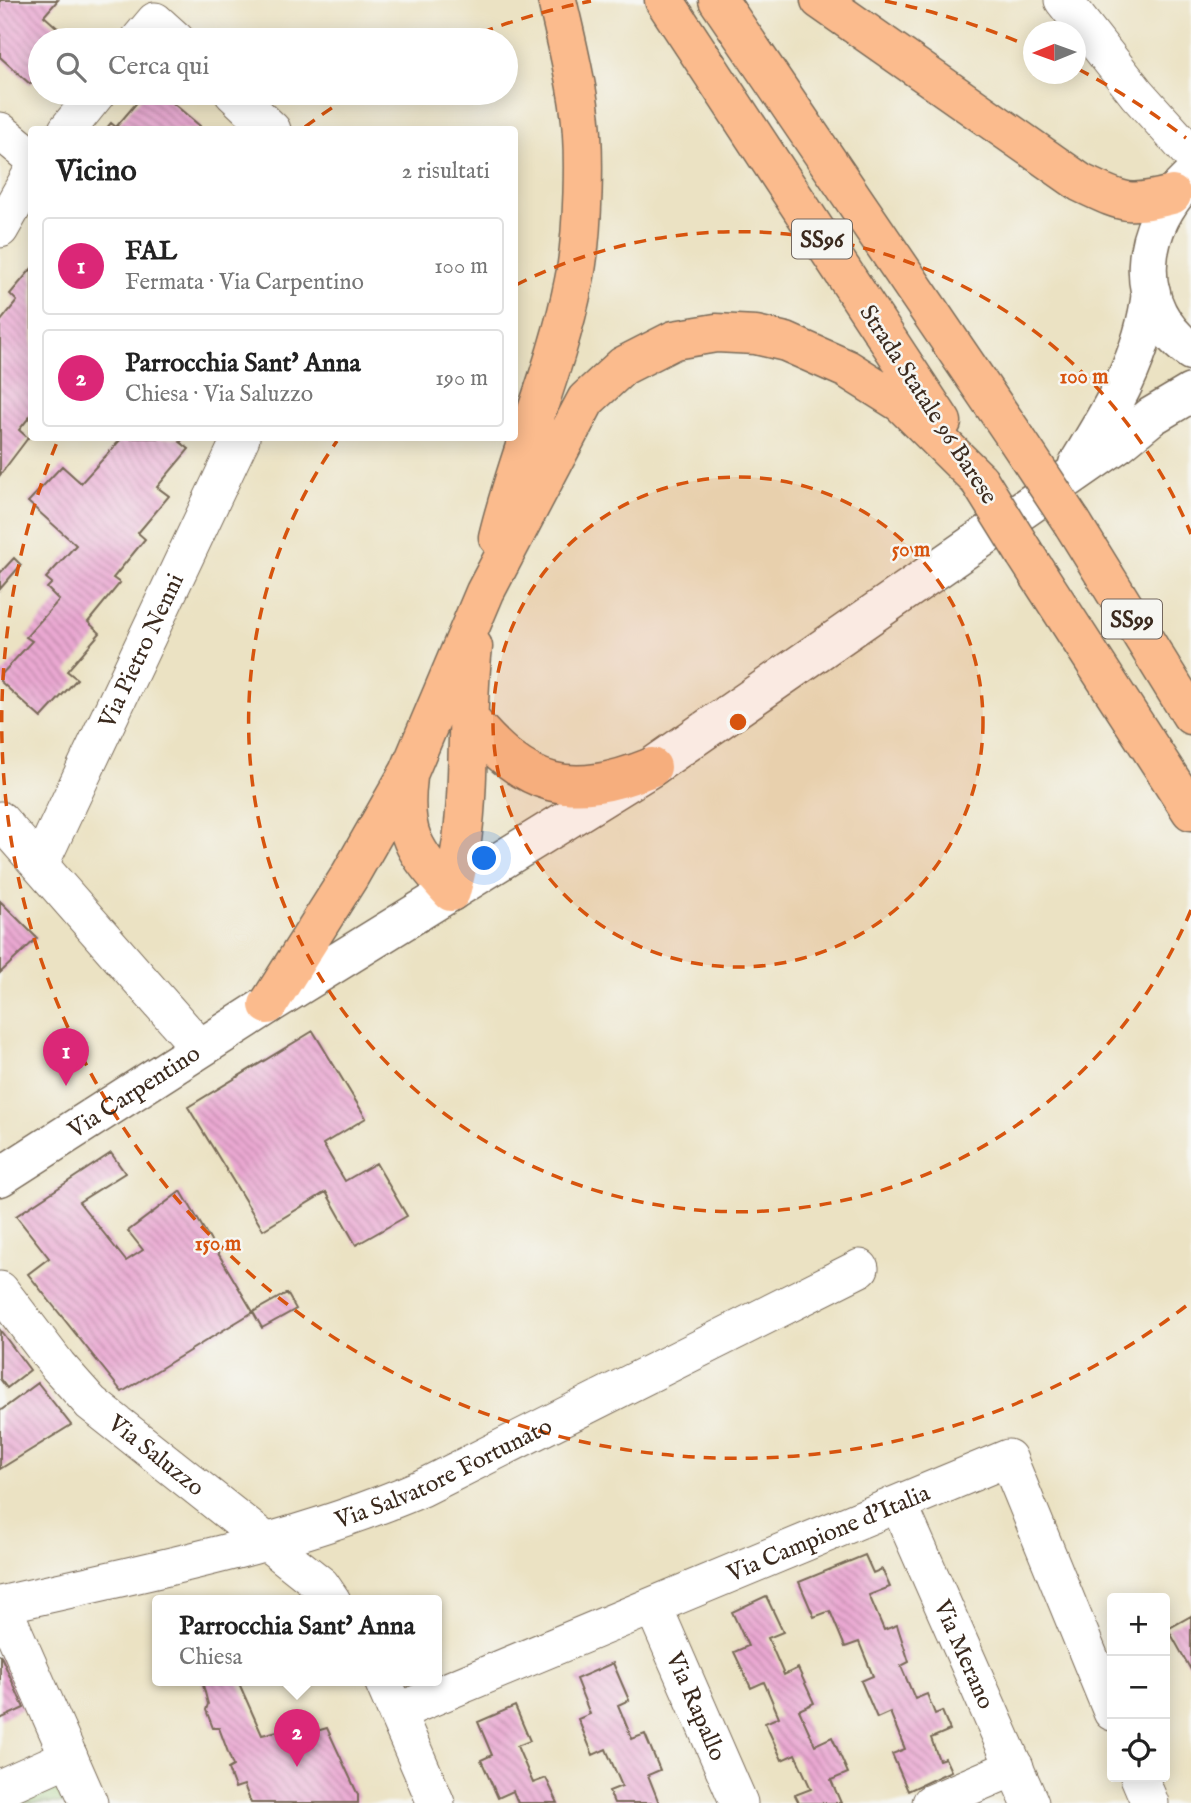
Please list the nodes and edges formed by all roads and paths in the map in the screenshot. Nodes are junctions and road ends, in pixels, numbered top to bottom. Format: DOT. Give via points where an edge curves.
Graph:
graph roads {
  1 [pos="558,0"];
  2 [pos="664,0"];
  3 [pos="718,0"];
  4 [pos="820,0"];
  5 [pos="1063,0"];
  6 [pos="87,105"];
  7 [pos="246,105"];
  8 [pos="70,126"];
  9 [pos="268,126"];
  10 [pos="0,131"];
  11 [pos="28,154"];
  12 [pos="1191,155"];
  13 [pos="28,180"];
  14 [pos="1181,186"];
  15 [pos="0,229"];
  16 [pos="1151,292"];
  17 [pos="1191,351"];
  18 [pos="1191,393"];
  19 [pos="240,441"];
  20 [pos="1069,477"];
  21 [pos="979,480"];
  22 [pos="1073,524"];
  23 [pos="481,600"];
  24 [pos="1191,715"];
  25 [pos="470,720"];
  26 [pos="652,766"];
  27 [pos="409,772"];
  28 [pos="1191,811"];
  29 [pos="0,820"];
  30 [pos="40,864"];
  31 [pos="451,892"];
  32 [pos="268,1005"];
  33 [pos="200,1048"];
  34 [pos="0,1177"];
  35 [pos="860,1268"];
  36 [pos="0,1290"];
  37 [pos="899,1504"];
  38 [pos="269,1544"];
  39 [pos="328,1595"];
  40 [pos="1,1605"];
  41 [pos="654,1608"];
  42 [pos="442,1679"];
  43 [pos="423,1686"];
  44 [pos="390,1697"];
  45 [pos="1107,1700"];
  46 [pos="69,1757"];
  47 [pos="1015,1767"];
  48 [pos="1141,1782"];
  49 [pos="0,1787"];
  50 [pos="89,1803"];
  51 [pos="436,1803"];
  52 [pos="739,1803"];
  53 [pos="931,1803"];
  54 [pos="1030,1803"];
  55 [pos="1150,1803"];
  1 -- 23 [label="highway" via="580,107 581,202 575,279 559,342 512,480"];
  2 -- 21 [label="highway, Strada Statale 96 Barese / SS96"];
  3 -- 22 [label="highway, Strada Statale 96 Barese / SS96, bridge"];
  4 -- 14 [label="highway" via="1080,183 1138,204"];
  5 -- 12 [label="street"];
  6 -- 8 [label="street"];
  7 -- 9 [label="street"];
  10 -- 11 [label="street"];
  13 -- 15 [label="street"];
  14 -- 16 [label="street" via="1158,216 1150,241 1147,267"];
  16 -- 17 [label="street" via="1165,324"];
  16 -- 20 [label="street" via="1147,326 1135,363"];
  18 -- 20 [label="street, Via Carpentino"];
  19 -- 30 [label="street, Via Pietro Nenni"];
  20 -- 26 [label="street, Via Carpentino"];
  21 -- 23 [label="highway" via="901,403 847,369 786,342 756,335 716,332 674,340 623,366 586,400"];
  21 -- 28 [label="highway, Strada Statale 96 Barese / SS96, bridge"];
  22 -- 24 [label="highway, SS99"];
  23 -- 25 [label="highway" via="468,687"];
  23 -- 27 [label="highway"];
  25 -- 26 [label="highway" via="495,750 537,779 581,786 617,780"];
  25 -- 31 [label="highway" via="464,834"];
  26 -- 31 [label="street, Via Carpentino"];
  27 -- 31 [label="highway" via="404,810 411,841"];
  27 -- 32 [label="highway"];
  29 -- 30 [label="street"];
  30 -- 33 [label="street"];
  31 -- 32 [label="street, Via Carpentino"];
  32 -- 33 [label="street, Via Carpentino"];
  33 -- 34 [label="street, Via Carpentino"];
  35 -- 38 [label="street, Via Salvatore Fortunato" via="422,1488"];
  36 -- 38 [label="street, Via Saluzzo" via="91,1403"];
  37 -- 41 [label="street, Via Campione d'Italia"];
  37 -- 45 [label="street, Via Campione d'Italia" via="1008,1458"];
  37 -- 47 [label="street, Via Merano"];
  38 -- 39 [label="street, Via Saluzzo"];
  38 -- 40 [label="street, Via Salvatore Fortunato"];
  40 -- 46 [label="street"];
  41 -- 42 [label="street, Via Campione d'Italia"];
  41 -- 52 [label="street, Via Rapallo"];
  43 -- 44 [label="street, Via Campione d'Italia"];
  44 -- 51 [label="street"];
  46 -- 49 [label="street"];
  46 -- 50 [label="street"];
  47 -- 53 [label="street"];
  47 -- 54 [label="street, Via Merano"];
  48 -- 55 [label="street"];
}
